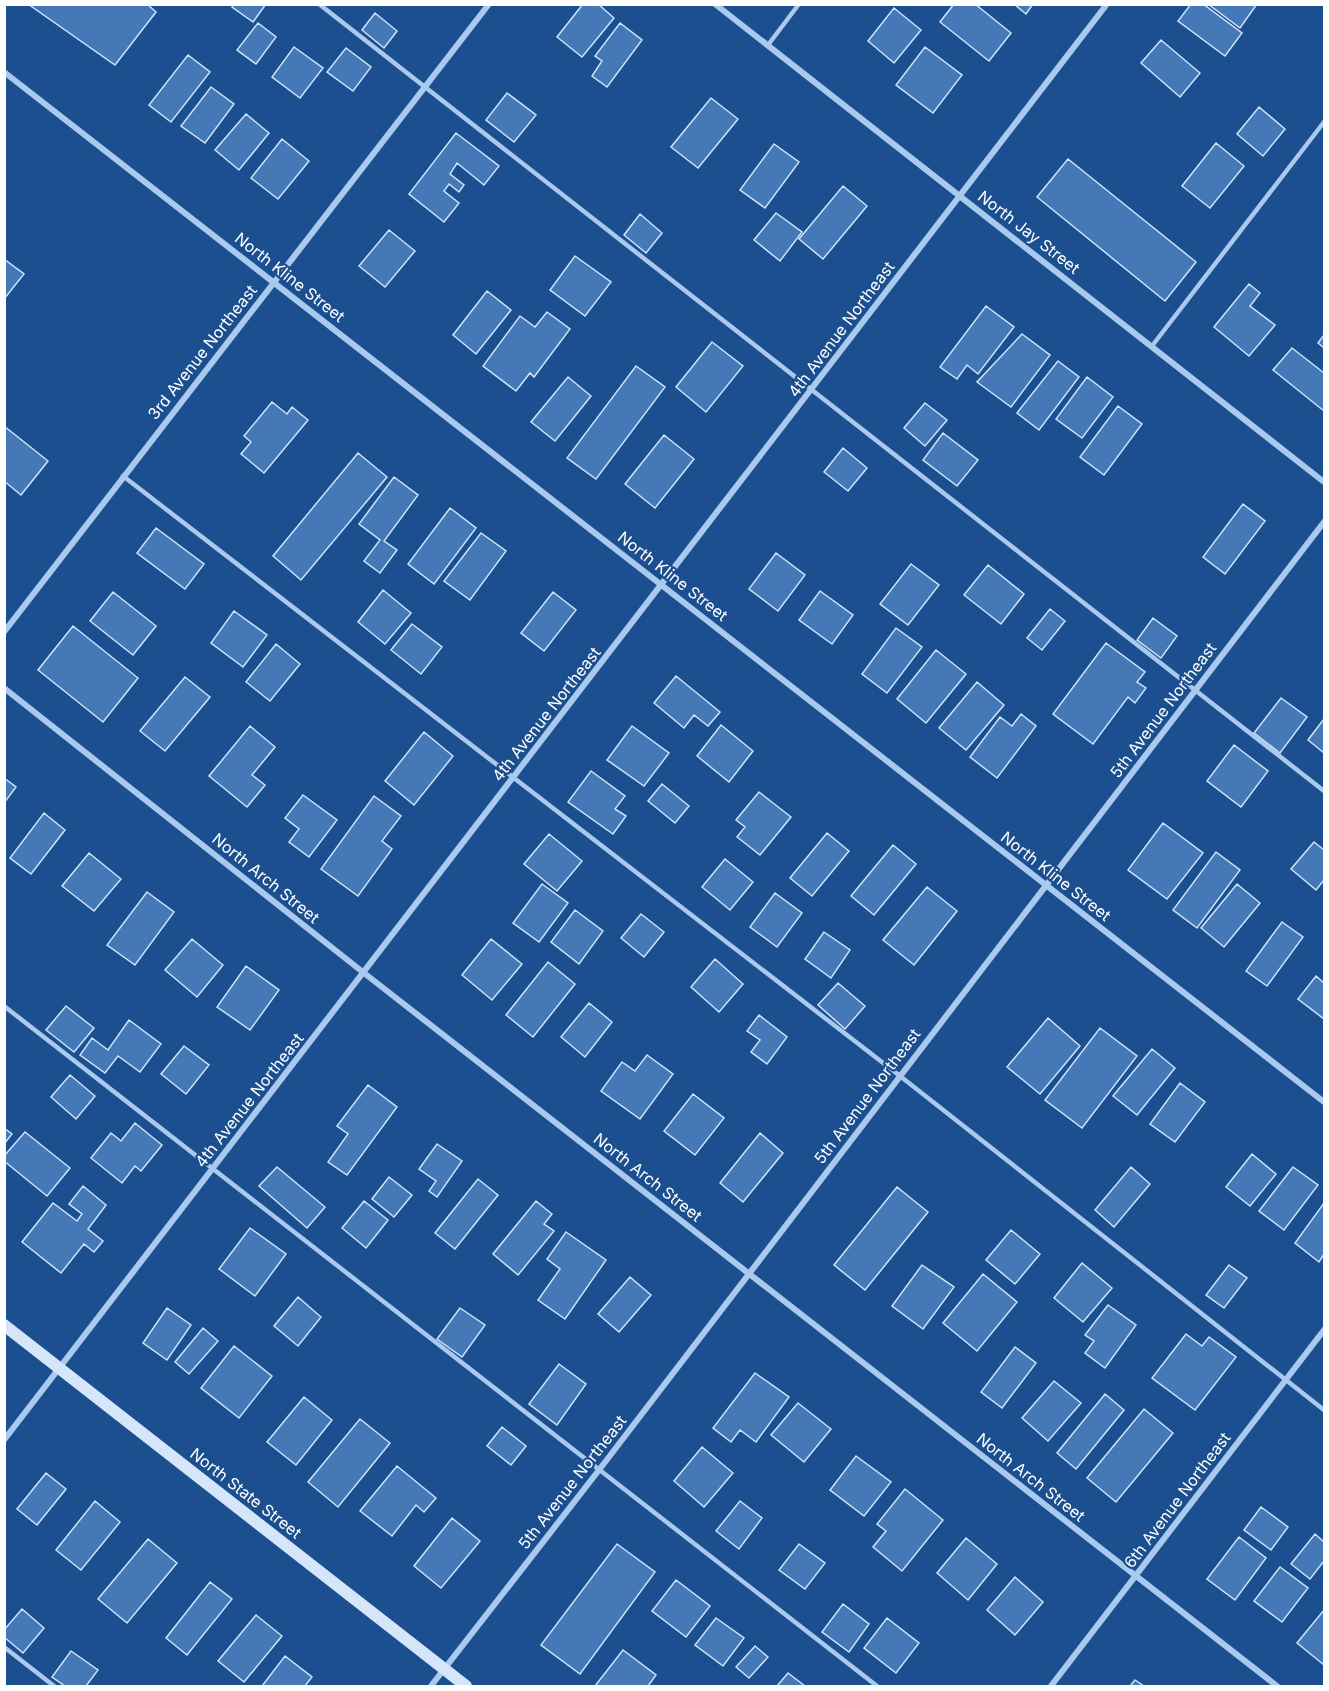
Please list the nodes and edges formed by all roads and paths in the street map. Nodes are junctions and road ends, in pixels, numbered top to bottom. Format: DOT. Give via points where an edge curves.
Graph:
graph roads {
  1 [pos="319,4"];
  2 [pos="489,4"];
  3 [pos="715,4"];
  4 [pos="799,4"];
  5 [pos="1107,4"];
  6 [pos="768,45"];
  7 [pos="4,72"];
  8 [pos="425,87"];
  9 [pos="1324,122"];
  10 [pos="960,195"];
  11 [pos="274,281"];
  12 [pos="1152,346"];
  13 [pos="812,389"];
  14 [pos="123,476"];
  15 [pos="1324,482"];
  16 [pos="1324,522"];
  17 [pos="663,585"];
  18 [pos="4,632"];
  19 [pos="4,688"];
  20 [pos="1195,690"];
  21 [pos="514,778"];
  22 [pos="1324,791"];
  23 [pos="1046,886"];
  24 [pos="363,973"];
  25 [pos="4,1006"];
  26 [pos="900,1076"];
  27 [pos="1324,1102"];
  28 [pos="214,1168"];
  29 [pos="750,1274"];
  30 [pos="4,1325"];
  31 [pos="1324,1330"];
  32 [pos="59,1368"];
  33 [pos="1286,1380"];
  34 [pos="1324,1410"];
  35 [pos="4,1440"];
  36 [pos="600,1470"];
  37 [pos="1136,1577"];
  38 [pos="4,1647"];
  39 [pos="444,1669"];
  40 [pos="54,1686"];
  41 [pos="431,1686"];
  42 [pos="466,1686"];
  43 [pos="877,1686"];
  44 [pos="1051,1686"];
  45 [pos="1277,1686"];
  1 -- 8 [label="lane"];
  2 -- 8 [label="street, 3rd Avenue Northeast"];
  3 -- 6 [label="street, North Jay Street"];
  4 -- 6 [label="lane"];
  5 -- 10 [label="street, 4th Avenue Northeast"];
  6 -- 10 [label="street, North Jay Street"];
  7 -- 11 [label="street, North Kline Street"];
  8 -- 11 [label="street, 3rd Avenue Northeast"];
  8 -- 13 [label="lane"];
  9 -- 12 [label="lane"];
  10 -- 12 [label="street, North Jay Street"];
  10 -- 13 [label="street, 4th Avenue Northeast"];
  11 -- 14 [label="street, 3rd Avenue Northeast"];
  11 -- 17 [label="street, North Kline Street"];
  12 -- 15 [label="street, North Jay Street"];
  13 -- 17 [label="street, 4th Avenue Northeast"];
  13 -- 20 [label="lane"];
  14 -- 18 [label="street, 3rd Avenue Northeast"];
  14 -- 21 [label="lane"];
  16 -- 20 [label="street, 5th Avenue Northeast"];
  17 -- 21 [label="street, 4th Avenue Northeast"];
  17 -- 23 [label="street, North Kline Street"];
  19 -- 24 [label="street, North Arch Street"];
  20 -- 22 [label="lane"];
  20 -- 23 [label="street, 5th Avenue Northeast"];
  21 -- 24 [label="street, 4th Avenue Northeast"];
  21 -- 26 [label="lane"];
  23 -- 26 [label="street, 5th Avenue Northeast"];
  23 -- 27 [label="street, North Kline Street"];
  24 -- 28 [label="street, 4th Avenue Northeast"];
  24 -- 29 [label="street, North Arch Street"];
  25 -- 28 [label="lane"];
  26 -- 29 [label="street, 5th Avenue Northeast"];
  26 -- 33 [label="lane"];
  28 -- 32 [label="street, 4th Avenue Northeast"];
  28 -- 36 [label="lane"];
  29 -- 36 [label="street, 5th Avenue Northeast"];
  29 -- 37 [label="street, North Arch Street"];
  30 -- 32 [label="street, North State Street"];
  31 -- 33 [label="street, 6th Avenue Northeast"];
  32 -- 35 [label="street, 4th Avenue Northeast"];
  32 -- 39 [label="street, North State Street"];
  33 -- 34 [label="lane"];
  33 -- 37 [label="street, 6th Avenue Northeast"];
  36 -- 39 [label="street, 5th Avenue Northeast"];
  36 -- 43 [label="lane"];
  37 -- 44 [label="street, 6th Avenue Northeast"];
  37 -- 45 [label="street, North Arch Street"];
  38 -- 40 [label="lane"];
  39 -- 41 [label="street, 5th Avenue Northeast"];
  39 -- 42 [label="street, North State Street"];
}
